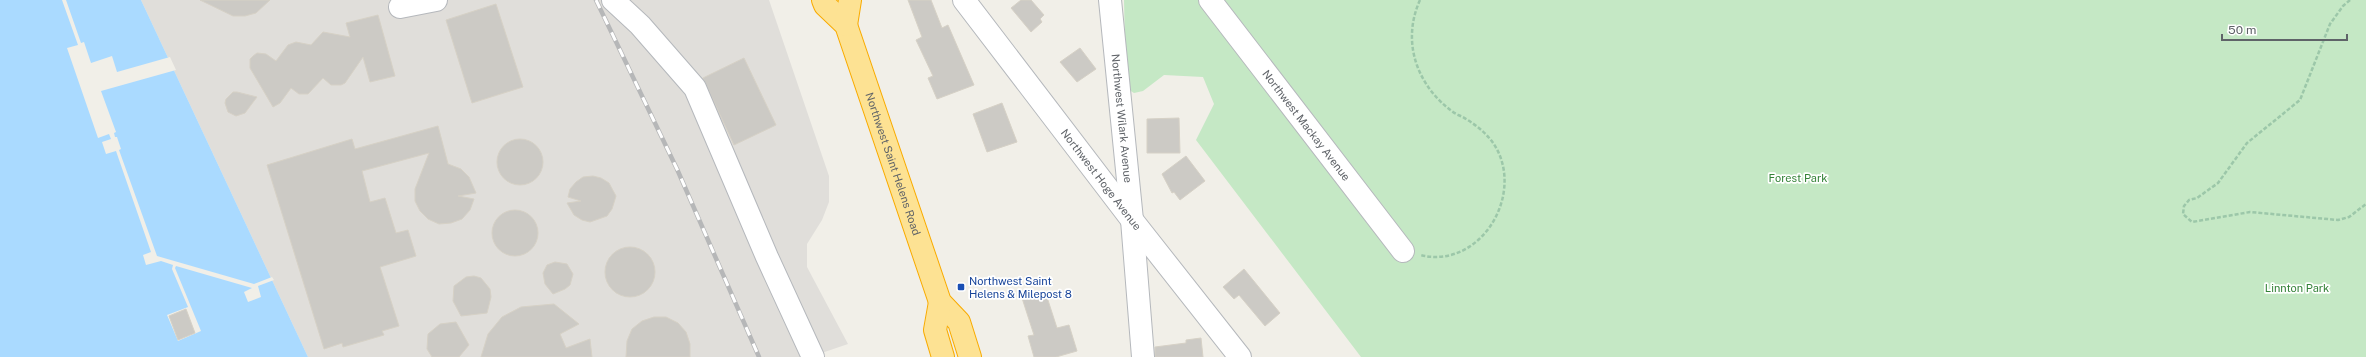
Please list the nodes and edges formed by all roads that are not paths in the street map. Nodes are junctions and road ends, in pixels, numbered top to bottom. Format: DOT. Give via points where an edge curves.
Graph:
graph roads {
  1 [pos="436,0"];
  2 [pos="613,0"];
  3 [pos="823,0"];
  4 [pos="850,0"];
  5 [pos="964,0"];
  6 [pos="1110,0"];
  7 [pos="1210,0"];
  8 [pos="400,7"];
  9 [pos="846,25"];
  10 [pos="1132,220"];
  11 [pos="1403,251"];
  12 [pos="940,302"];
  13 [pos="813,357"];
  14 [pos="943,357"];
  15 [pos="970,357"];
  16 [pos="1143,357"];
  17 [pos="1240,357"];
  1 -- 8 [label="street"];
  2 -- 13 [label="street" via="640,24 695,88"];
  3 -- 9 [label="highway, Northwest Saint Helens Road"];
  4 -- 9 [label="highway, Northwest Saint Helens Road"];
  5 -- 10 [label="street, Northwest Hoge Avenue"];
  6 -- 10 [label="street, Northwest Wilark Avenue"];
  7 -- 11 [label="street, Northwest Mackay Avenue"];
  9 -- 12 [label="highway, Northwest Saint Helens Road"];
  10 -- 16 [label="street, Northwest Wilark Avenue"];
  10 -- 17 [label="street, Northwest Hoge Avenue"];
  12 -- 14 [label="highway, Northwest Saint Helens Road" via="935,330"];
  12 -- 15 [label="highway, Northwest Saint Helens Road" via="959,322"];
}
